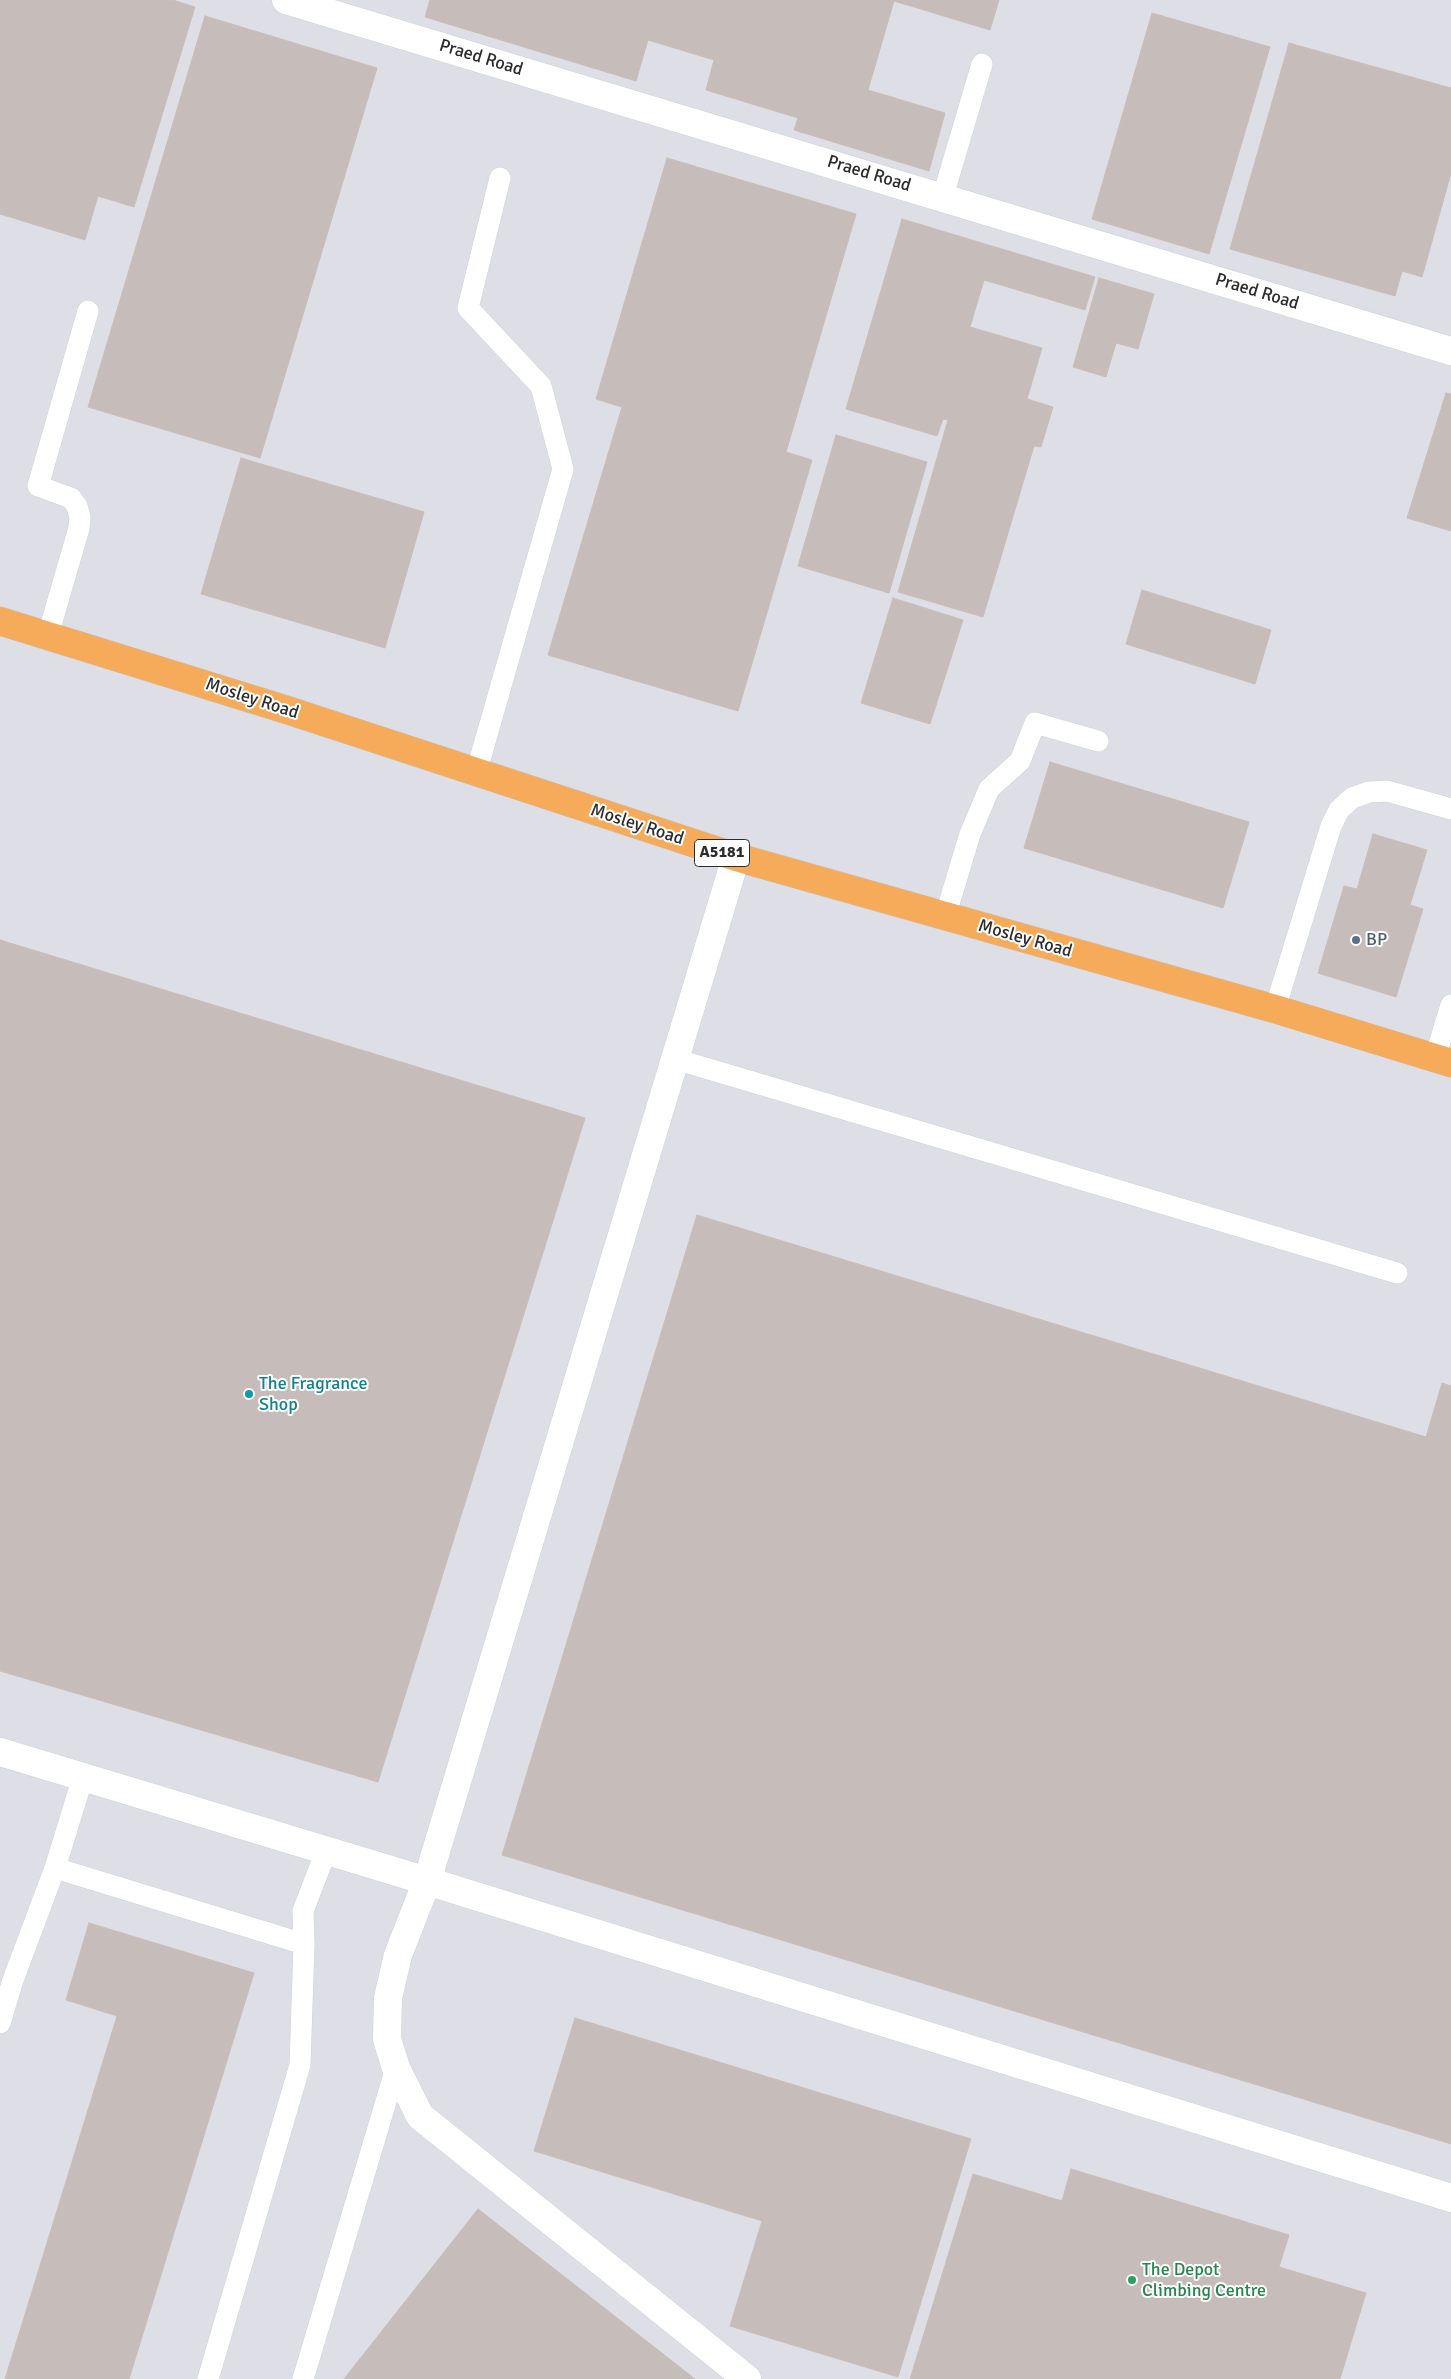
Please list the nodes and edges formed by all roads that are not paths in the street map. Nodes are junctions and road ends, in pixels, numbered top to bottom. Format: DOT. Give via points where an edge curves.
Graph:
graph roads {
  1 [pos="286,0"];
  2 [pos="982,64"];
  3 [pos="500,178"];
  4 [pos="943,196"];
  5 [pos="88,311"];
  6 [pos="1451,351"];
  7 [pos="0,621"];
  8 [pos="48,635"];
  9 [pos="1098,741"];
  10 [pos="476,773"];
  11 [pos="1451,809"];
  12 [pos="736,857"];
  13 [pos="945,917"];
  14 [pos="1451,1005"];
  15 [pos="1275,1009"];
  16 [pos="675,1059"];
  17 [pos="1443,1061"];
  18 [pos="1397,1273"];
  19 [pos="0,1752"];
  20 [pos="83,1777"];
  21 [pos="326,1851"];
  22 [pos="55,1868"];
  23 [pos="427,1881"];
  24 [pos="304,1944"];
  25 [pos="0,2023"];
  26 [pos="396,2068"];
  27 [pos="1451,2198"];
  28 [pos="208,2379"];
  29 [pos="303,2379"];
  30 [pos="747,2379"];
  1 -- 4 [label="street, Praed Road"];
  2 -- 4 [label="lane"];
  3 -- 10 [label="lane" via="468,308 541,386 563,469"];
  4 -- 6 [label="street, Praed Road"];
  5 -- 8 [label="lane" via="38,486 71,498 80,517"];
  7 -- 8 [label="main road, Mosley Road / A5181"];
  8 -- 10 [label="main road, Mosley Road / A5181"];
  9 -- 13 [label="lane" via="1035,723 1020,760 989,789 970,834"];
  10 -- 12 [label="main road, Mosley Road / A5181"];
  11 -- 15 [label="lane" via="1387,791 1369,792 1352,798 1339,810 1331,826"];
  12 -- 13 [label="main road, Mosley Road / A5181"];
  12 -- 16 [label="street"];
  13 -- 15 [label="main road, Mosley Road / A5181"];
  14 -- 17 [label="lane"];
  15 -- 17 [label="main road, Mosley Road / A5181"];
  16 -- 18 [label="lane"];
  16 -- 23 [label="street"];
  19 -- 20 [label="street"];
  20 -- 21 [label="street"];
  20 -- 22 [label="lane"];
  21 -- 23 [label="street"];
  21 -- 24 [label="lane" via="303,1911"];
  22 -- 24 [label="lane"];
  22 -- 25 [label="lane" via="12,1980"];
  23 -- 26 [label="street" via="398,1955 388,1998 388,2039"];
  23 -- 27 [label="street"];
  24 -- 28 [label="lane" via="300,2065"];
  26 -- 29 [label="lane"];
  26 -- 30 [label="street" via="420,2116"];
}
